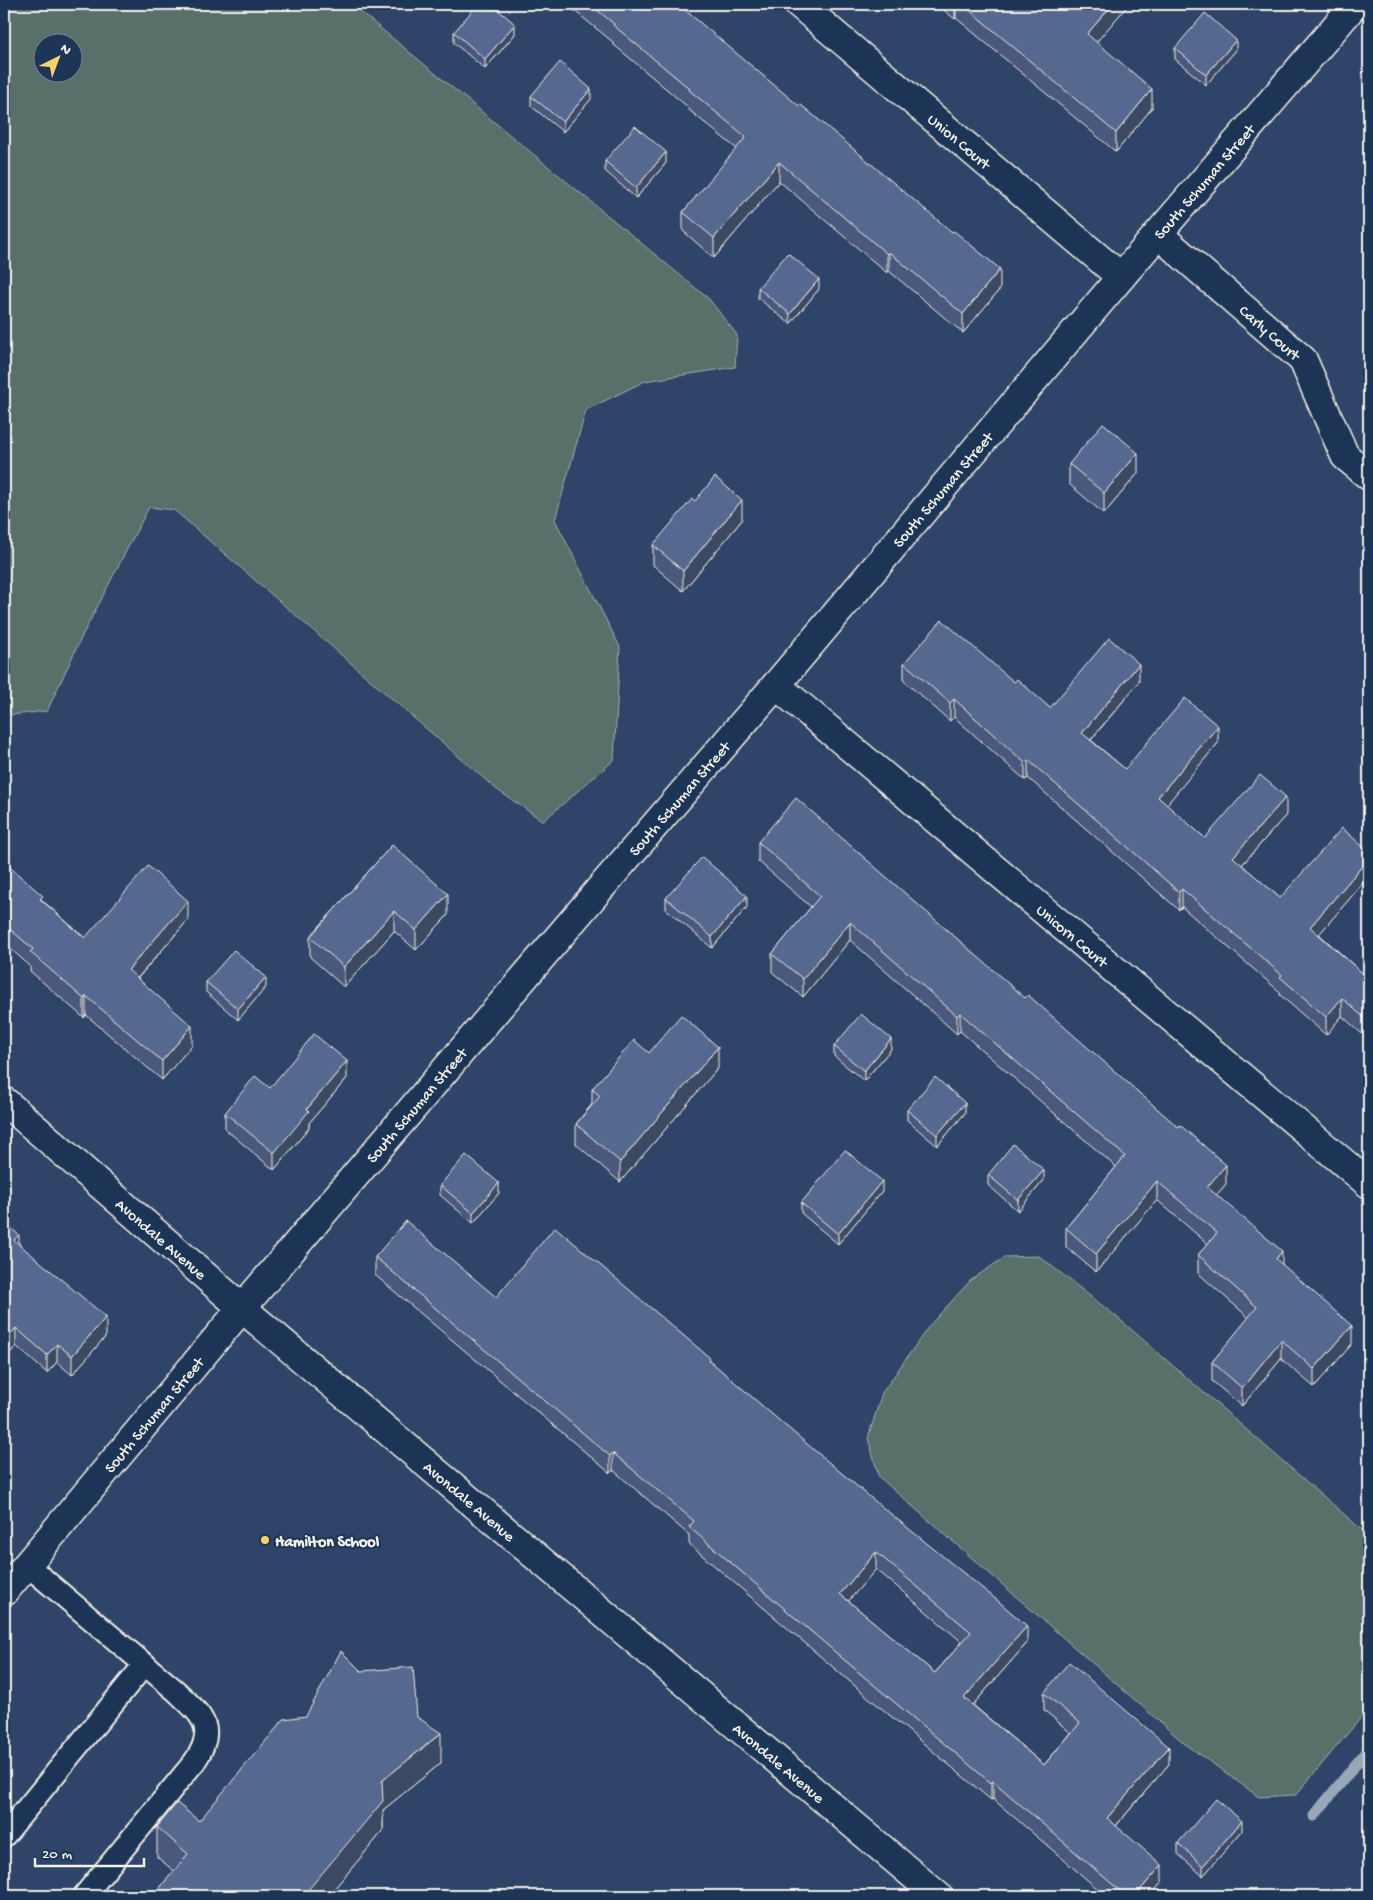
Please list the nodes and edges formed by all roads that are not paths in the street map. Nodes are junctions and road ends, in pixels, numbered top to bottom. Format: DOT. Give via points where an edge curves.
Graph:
graph roads {
  1 [pos="799,4"];
  2 [pos="1355,4"];
  3 [pos="1158,234"];
  4 [pos="1121,277"];
  5 [pos="1369,476"];
  6 [pos="776,685"];
  7 [pos="4,1101"];
  8 [pos="1369,1184"];
  9 [pos="242,1308"];
  10 [pos="27,1565"];
  11 [pos="4,1592"];
  12 [pos="145,1664"];
  13 [pos="4,1836"];
  14 [pos="84,1896"];
  15 [pos="938,1896"];
  1 -- 4 [label="street, Union Court"];
  2 -- 3 [label="street, South Schuman Street"];
  3 -- 4 [label="street, South Schuman Street"];
  3 -- 5 [label="street, Carly Court" via="1303,360 1345,456"];
  4 -- 6 [label="street, South Schuman Street"];
  6 -- 8 [label="street, Unicorn Court"];
  6 -- 9 [label="street, South Schuman Street"];
  7 -- 9 [label="street, Avondale Avenue"];
  9 -- 10 [label="street, South Schuman Street"];
  9 -- 15 [label="street, Avondale Avenue"];
  10 -- 11 [label="street, South Schuman Street"];
  10 -- 12 [label="lane"];
  12 -- 13 [label="lane"];
  12 -- 14 [label="lane" via="196,1710 204,1722 207,1736 204,1748"];
}
